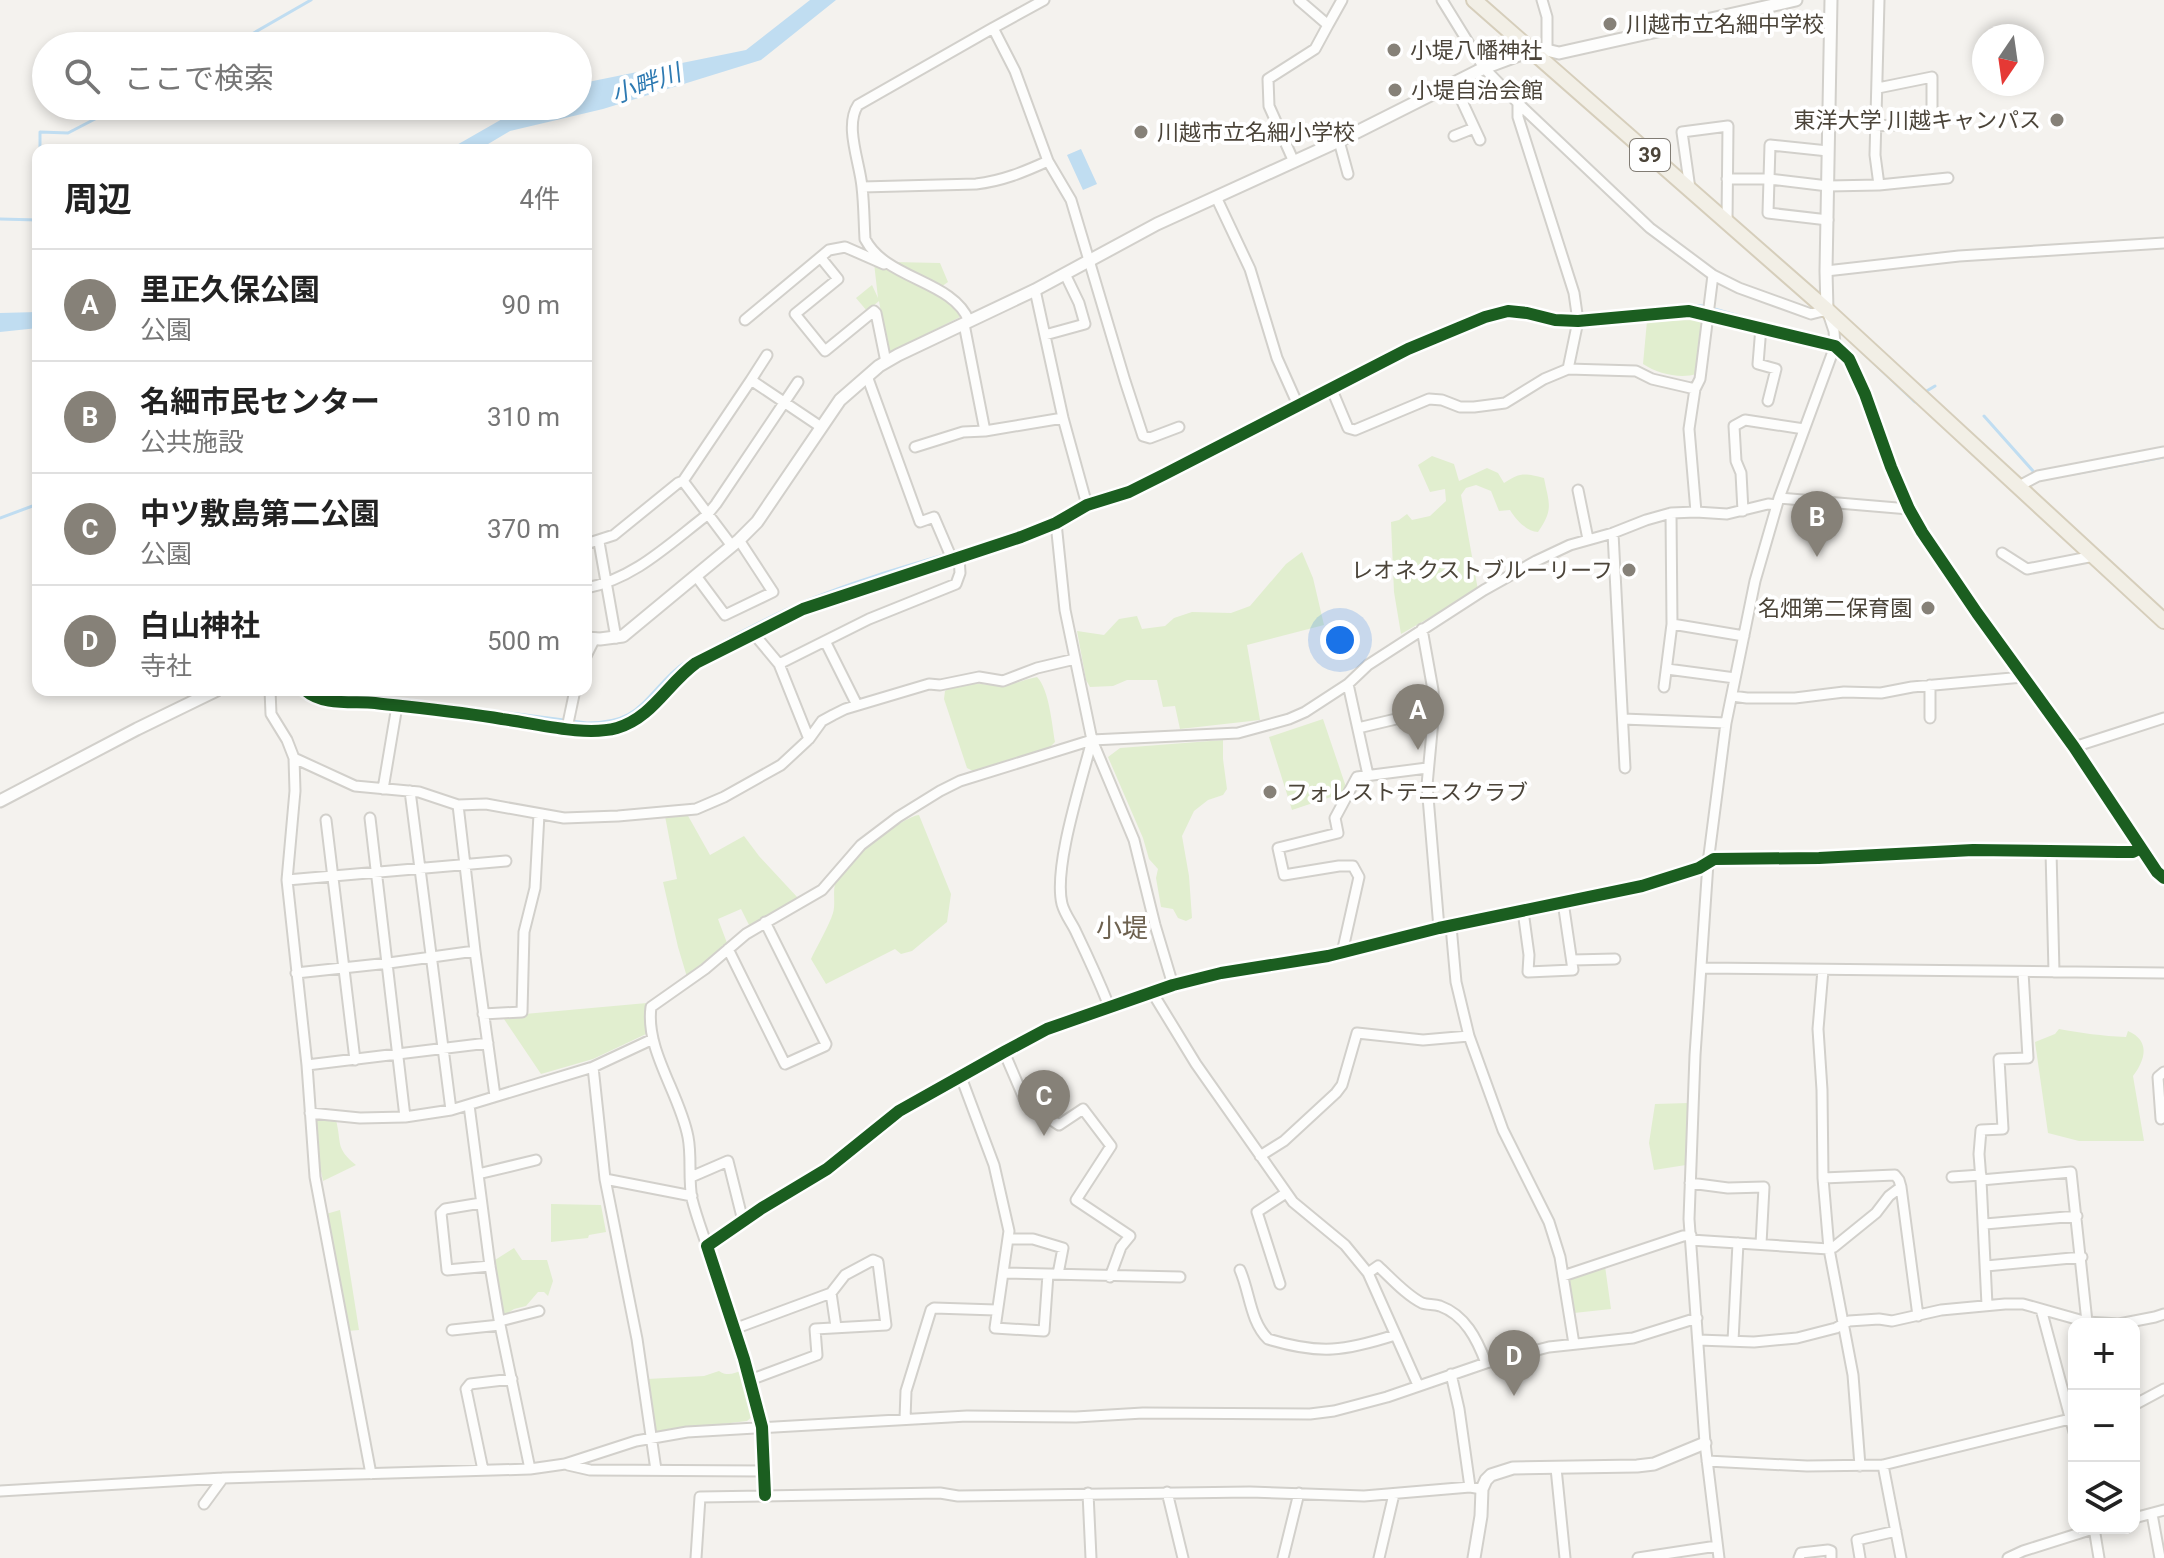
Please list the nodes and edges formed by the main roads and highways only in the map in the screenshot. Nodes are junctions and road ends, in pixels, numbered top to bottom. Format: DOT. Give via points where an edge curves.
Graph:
graph roads {
  1 [pos="1474,0"];
  2 [pos="2164,621"];
  1 -- 2 [label="main road, 39" via="1827,310"];
}
